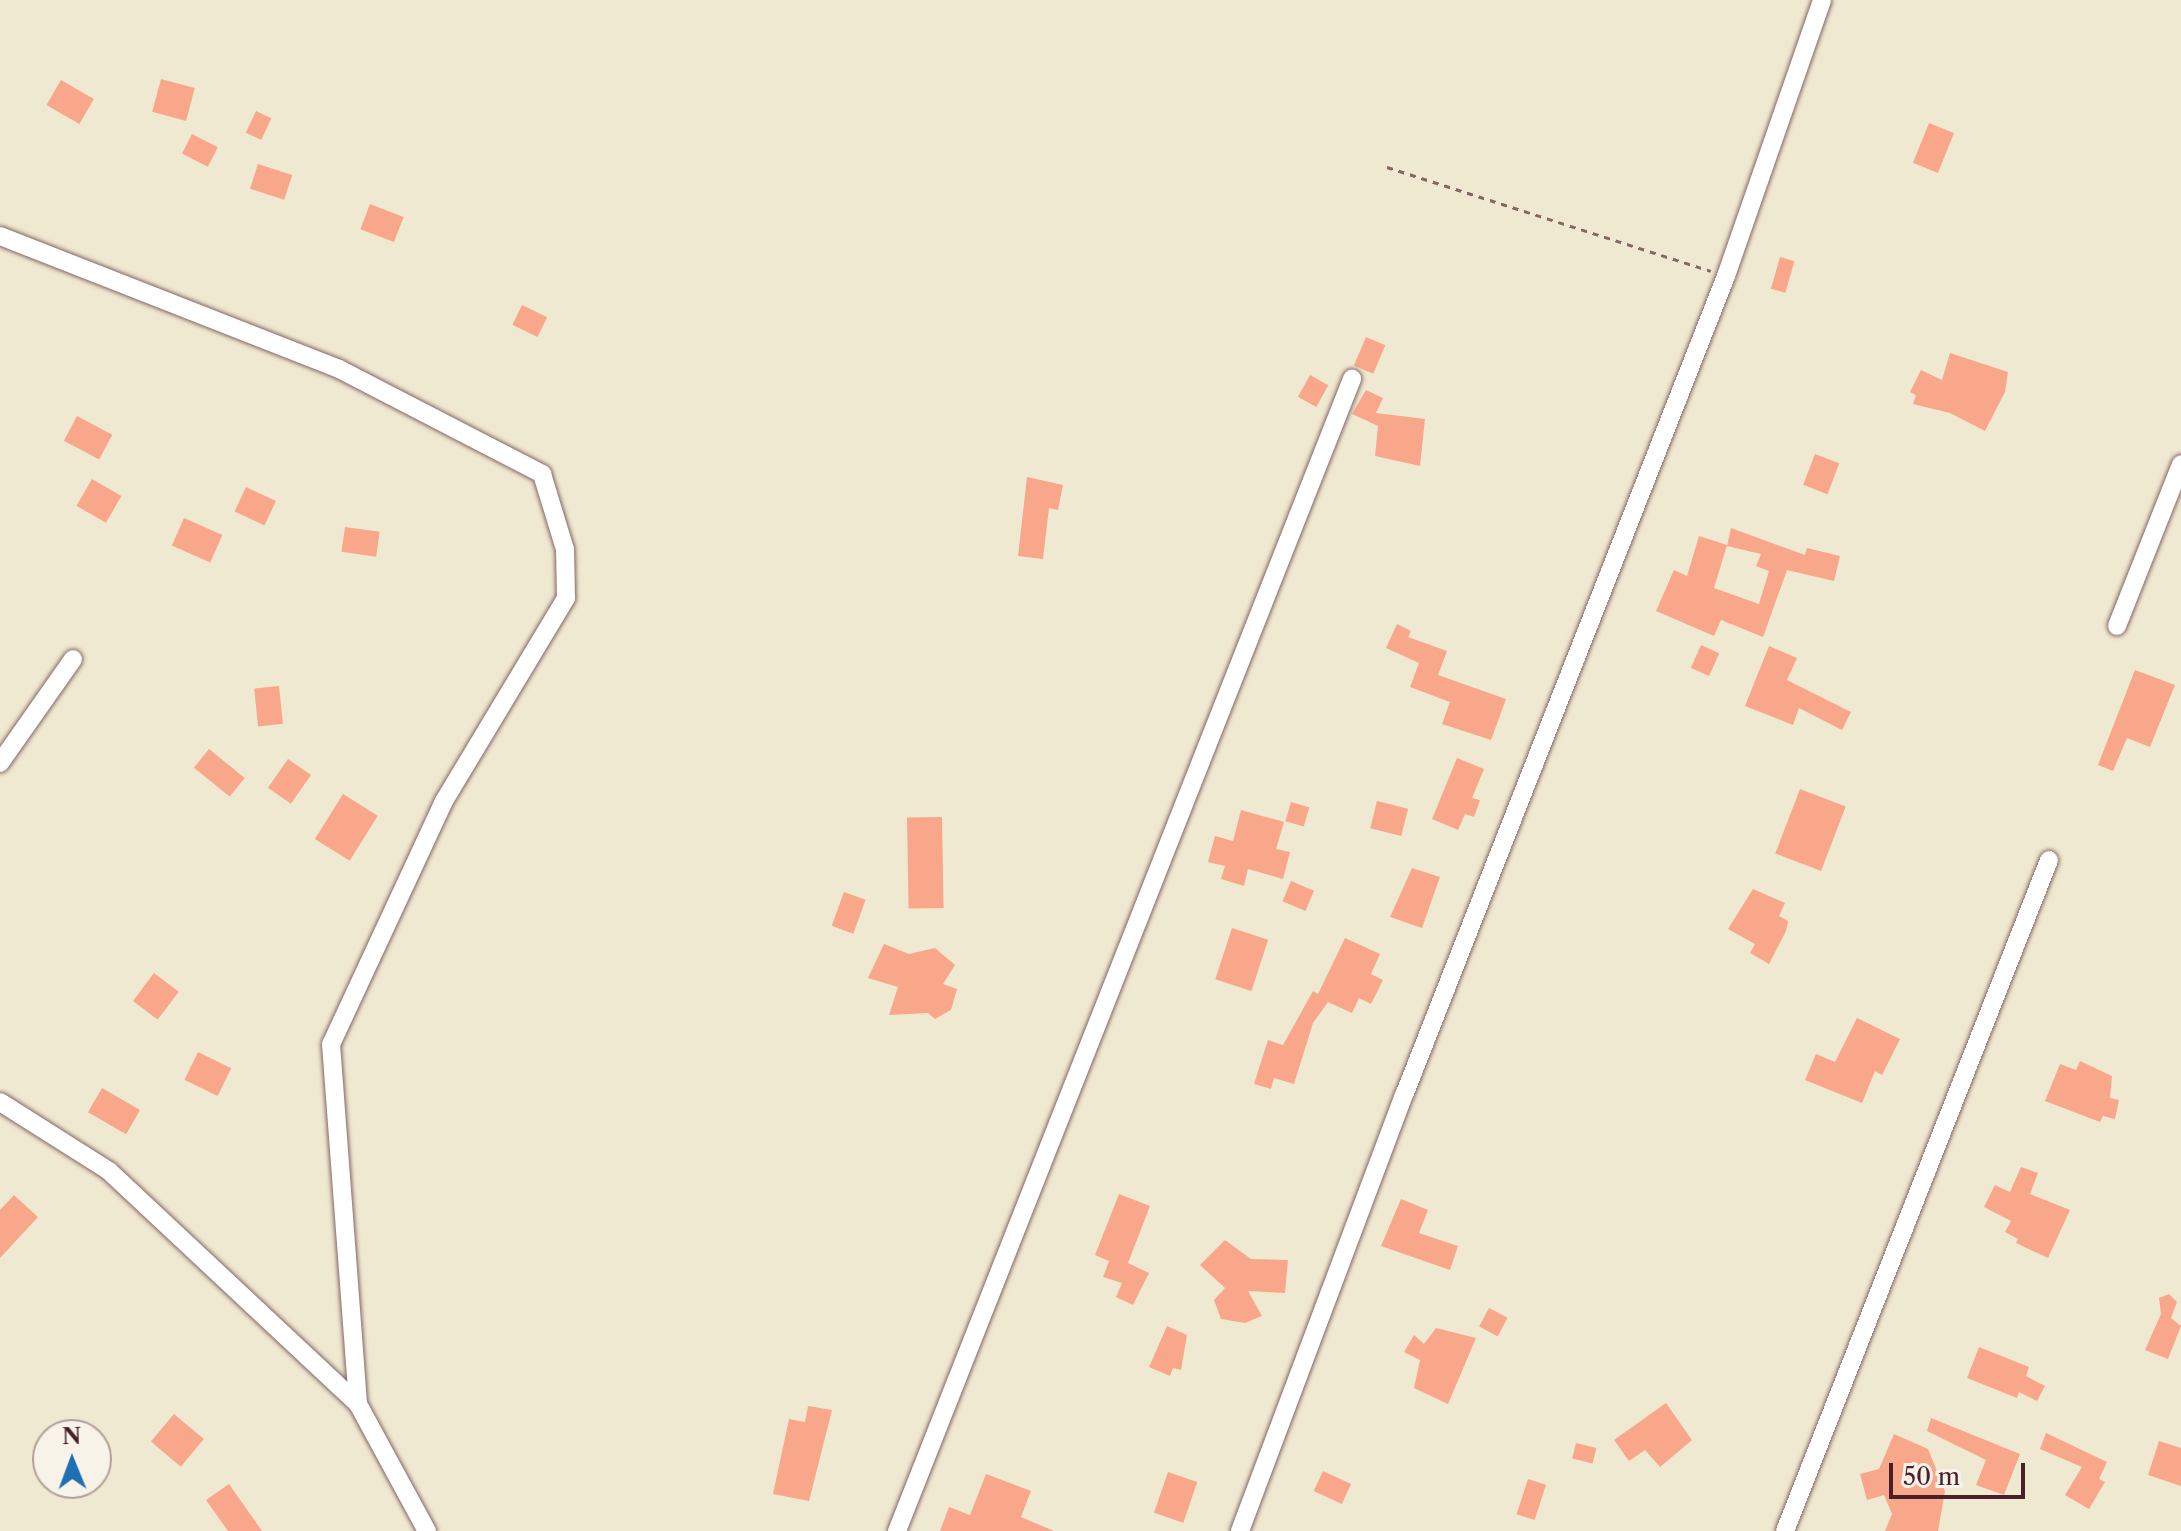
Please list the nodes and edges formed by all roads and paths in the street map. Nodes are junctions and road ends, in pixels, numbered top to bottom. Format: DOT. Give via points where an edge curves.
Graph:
graph roads {
  1 [pos="1822,0"];
  2 [pos="1387,167"];
  3 [pos="0,236"];
  4 [pos="1726,276"];
  5 [pos="1352,379"];
  6 [pos="2181,464"];
  7 [pos="2117,626"];
  8 [pos="73,659"];
  9 [pos="0,763"];
  10 [pos="2049,860"];
  11 [pos="0,1102"];
  12 [pos="358,1404"];
  13 [pos="427,1531"];
  14 [pos="897,1531"];
  15 [pos="1240,1531"];
  16 [pos="1785,1531"];
  1 -- 4 [label="street"];
  2 -- 4 [label="path"];
  3 -- 12 [label="street" via="339,369 542,474 547,489 565,549 566,598 444,801 331,1044"];
  4 -- 15 [label="street" via="1399,1108"];
  5 -- 14 [label="street"];
  6 -- 7 [label="street"];
  8 -- 9 [label="street"];
  10 -- 16 [label="street"];
  11 -- 12 [label="street" via="109,1171"];
  12 -- 13 [label="street"];
}
